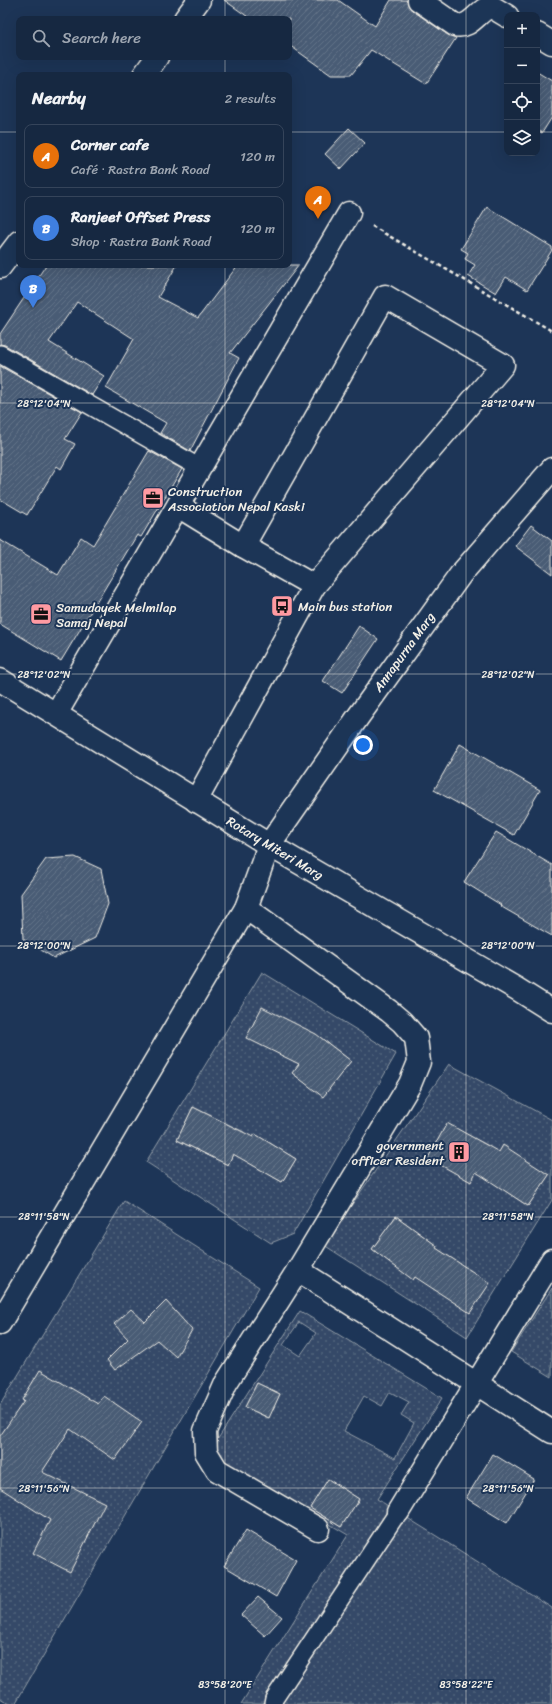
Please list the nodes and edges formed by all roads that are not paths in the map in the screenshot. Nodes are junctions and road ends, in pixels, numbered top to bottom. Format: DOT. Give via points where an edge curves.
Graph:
graph roads {
  1 [pos="199,0"];
  2 [pos="419,0"];
  3 [pos="504,14"];
  4 [pos="187,16"];
  5 [pos="540,36"];
  6 [pos="552,43"];
  7 [pos="155,60"];
  8 [pos="146,72"];
  9 [pos="349,213"];
  10 [pos="16,246"];
  11 [pos="0,268"];
  12 [pos="0,354"];
  13 [pos="200,468"];
  14 [pos="552,469"];
  15 [pos="178,506"];
  16 [pos="243,546"];
  17 [pos="314,586"];
  18 [pos="0,680"];
  19 [pos="56,714"];
  20 [pos="196,801"];
  21 [pos="268,845"];
  22 [pos="246,908"];
  23 [pos="552,1011"];
  24 [pos="552,1260"];
  25 [pos="298,1270"];
  26 [pos="0,1323"];
  27 [pos="476,1384"];
  28 [pos="552,1432"];
  29 [pos="398,1512"];
  30 [pos="318,1529"];
  31 [pos="273,1704"];
  1 -- 4 [label="street"];
  2 -- 3 [label="street" via="461,27 489,7"];
  5 -- 6 [label="street"];
  7 -- 8 [label="street"];
  9 -- 13 [label="street"];
  10 -- 11 [label="street"];
  12 -- 13 [label="lane"];
  13 -- 15 [label="street"];
  14 -- 21 [label="street, Annapurna Marg" via="461,574"];
  15 -- 16 [label="street"];
  15 -- 19 [label="street"];
  16 -- 17 [label="street"];
  16 -- 17 [label="street" via="385,296 503,365"];
  17 -- 20 [label="street"];
  18 -- 19 [label="street, Rotary Miteri Marg"];
  19 -- 20 [label="street, Rotary Miteri Marg"];
  20 -- 21 [label="street, Rotary Miteri Marg"];
  21 -- 22 [label="street, Annapurna Marg"];
  21 -- 23 [label="street, Rotary Miteri Marg"];
  22 -- 25 [label="street" via="389,1011 416,1038 419,1062 410,1084"];
  22 -- 26 [label="street, Annapurna Marg"];
  24 -- 27 [label="street"];
  25 -- 27 [label="street"];
  25 -- 30 [label="street" via="226,1383 204,1431 206,1452 217,1470"];
  27 -- 28 [label="street"];
  27 -- 29 [label="street"];
  29 -- 31 [label="lane"];
}
